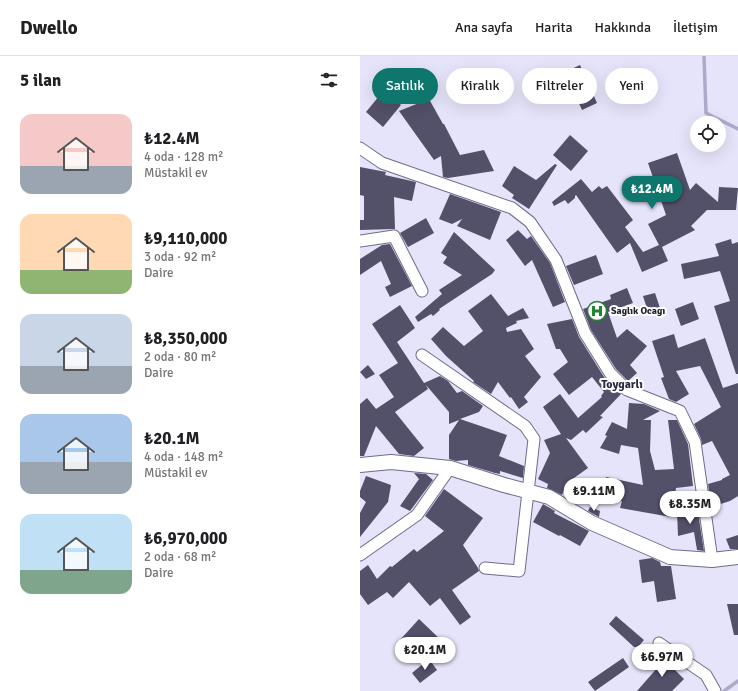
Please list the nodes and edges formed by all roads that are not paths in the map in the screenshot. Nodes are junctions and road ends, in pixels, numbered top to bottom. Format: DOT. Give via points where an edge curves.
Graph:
graph roads {
  1 [pos="360,148"];
  2 [pos="360,241"];
  3 [pos="422,291"];
  4 [pos="422,355"];
  5 [pos="360,465"];
  6 [pos="450,468"];
  7 [pos="527,491"];
  8 [pos="360,555"];
  9 [pos="738,557"];
  10 [pos="712,560"];
  11 [pos="486,568"];
  12 [pos="659,643"];
  13 [pos="715,691"];
  1 -- 10 [label="street" via="382,163 512,208 530,222 556,260 585,333 610,372 627,390 680,412 695,442"];
  2 -- 3 [label="street" via="394,236"];
  4 -- 7 [label="street" via="525,426 534,439"];
  5 -- 6 [label="street" via="391,462"];
  6 -- 7 [label="street"];
  6 -- 8 [label="street" via="417,515"];
  7 -- 10 [label="street" via="549,497 592,523 670,557"];
  7 -- 11 [label="street" via="519,571"];
  9 -- 10 [label="street"];
  12 -- 13 [label="street" via="706,675"];
}
